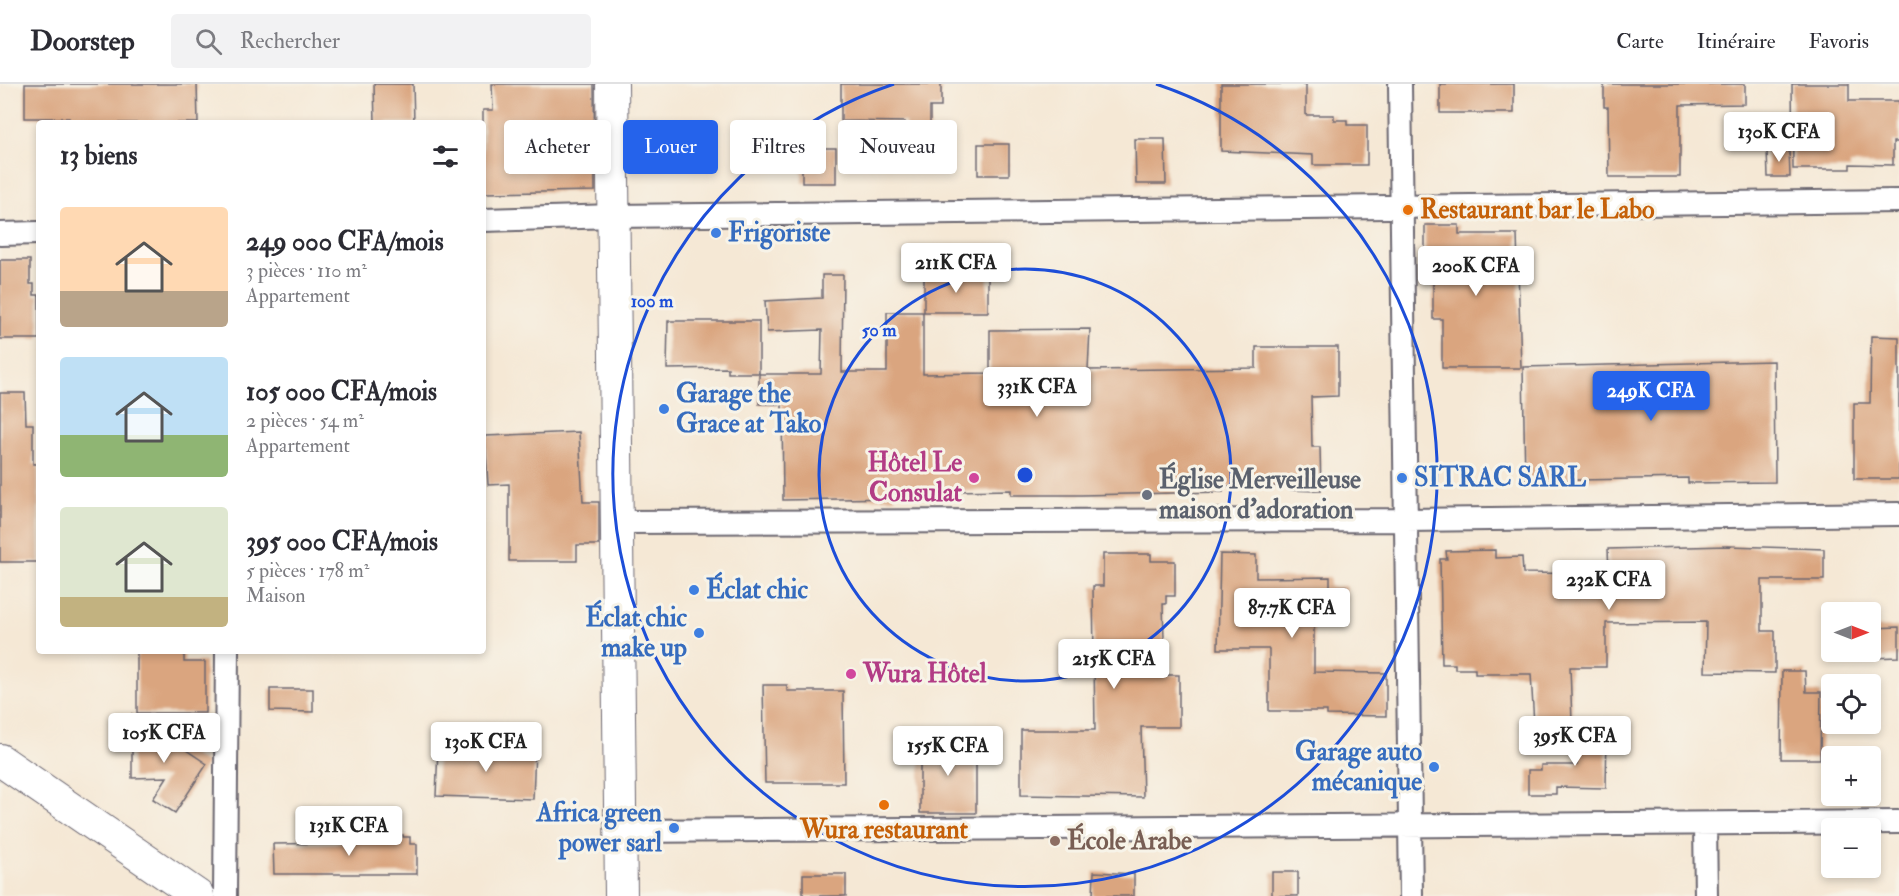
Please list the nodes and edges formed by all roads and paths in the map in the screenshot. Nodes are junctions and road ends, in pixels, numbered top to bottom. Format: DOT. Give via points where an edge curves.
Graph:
graph roads {
  1 [pos="612,84"];
  2 [pos="1400,84"];
  3 [pos="1899,201"];
  4 [pos="1402,208"];
  5 [pos="614,216"];
  6 [pos="486,220"];
  7 [pos="36,233"];
  8 [pos="0,234"];
  9 [pos="1899,514"];
  10 [pos="1406,520"];
  11 [pos="617,522"];
  12 [pos="227,654"];
  13 [pos="0,760"];
  14 [pos="1899,822"];
  15 [pos="1705,824"];
  16 [pos="1410,826"];
  17 [pos="621,831"];
  18 [pos="198,896"];
  19 [pos="225,896"];
  20 [pos="621,896"];
  21 [pos="1411,896"];
  22 [pos="1706,896"];
  1 -- 5 [label="street"];
  2 -- 4 [label="street"];
  3 -- 4 [label="street"];
  4 -- 5 [label="street"];
  4 -- 10 [label="street"];
  5 -- 6 [label="street"];
  5 -- 11 [label="street"];
  7 -- 8 [label="street"];
  9 -- 10 [label="street"];
  10 -- 11 [label="street"];
  10 -- 16 [label="street"];
  11 -- 17 [label="street"];
  12 -- 19 [label="street"];
  13 -- 18 [label="street"];
  14 -- 15 [label="street"];
  15 -- 16 [label="street"];
  15 -- 22 [label="street"];
  16 -- 17 [label="street"];
  16 -- 21 [label="street"];
  17 -- 20 [label="street"];
}
